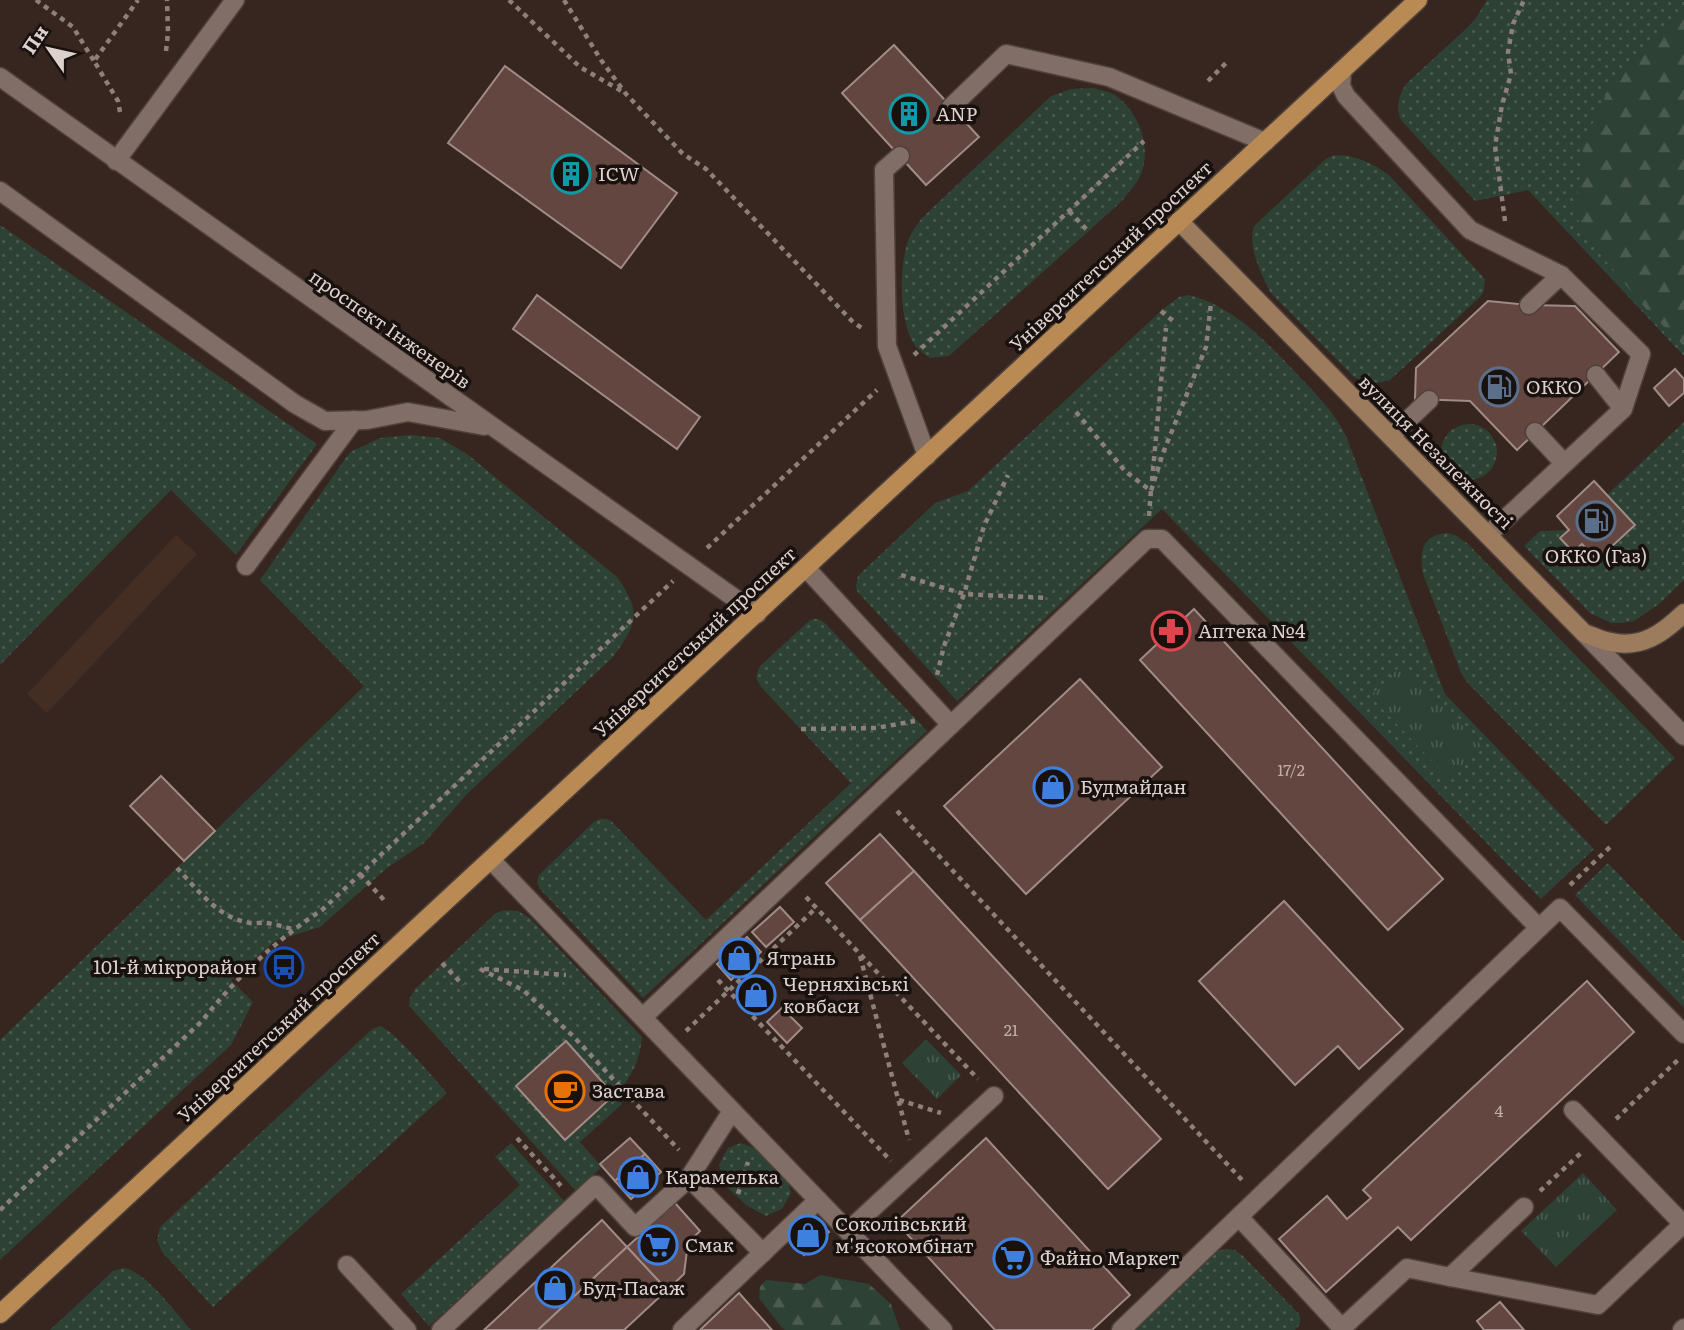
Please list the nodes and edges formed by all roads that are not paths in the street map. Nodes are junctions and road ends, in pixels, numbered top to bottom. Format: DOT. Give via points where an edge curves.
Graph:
graph roads {
  1 [pos="235,0"];
  2 [pos="1418,0"];
  3 [pos="1342,71"];
  4 [pos="0,77"];
  5 [pos="951,107"];
  6 [pos="1265,142"];
  7 [pos="900,156"];
  8 [pos="117,161"];
  9 [pos="0,191"];
  10 [pos="1179,221"];
  11 [pos="1561,275"];
  12 [pos="1529,304"];
  13 [pos="1596,375"];
  14 [pos="1429,400"];
  15 [pos="1623,409"];
  16 [pos="354,420"];
  17 [pos="493,427"];
  18 [pos="1535,432"];
  19 [pos="1391,436"];
  20 [pos="927,456"];
  21 [pos="1564,463"];
  22 [pos="1488,535"];
  23 [pos="246,566"];
  24 [pos="806,568"];
  25 [pos="1684,613"];
  26 [pos="757,614"];
  27 [pos="1584,633"];
  28 [pos="941,714"];
  29 [pos="1684,736"];
  30 [pos="491,860"];
  31 [pos="1539,928"];
  32 [pos="643,1017"];
  33 [pos="1684,1034"];
  34 [pos="994,1096"];
  35 [pos="1573,1110"];
  36 [pos="732,1111"];
  37 [pos="692,1173"];
  38 [pos="818,1200"];
  39 [pos="1524,1207"];
  40 [pos="1238,1217"];
  41 [pos="1683,1223"];
  42 [pos="848,1231"];
  43 [pos="762,1253"];
  44 [pos="347,1265"];
  45 [pos="1450,1277"];
  46 [pos="0,1314"];
  47 [pos="407,1330"];
  48 [pos="441,1330"];
  49 [pos="682,1330"];
  50 [pos="943,1330"];
  51 [pos="1121,1330"];
  1 -- 8 [label="street"];
  2 -- 3 [label="main road, Університетський проспект"];
  3 -- 6 [label="main road, Університетський проспект"];
  3 -- 11 [label="street" via="1346,96 1469,230"];
  4 -- 8 [label="street, проспект Інженерів"];
  5 -- 6 [label="street" via="1006,54 1109,77"];
  6 -- 10 [label="main road, Університетський проспект"];
  7 -- 20 [label="street" via="884,170 887,346"];
  8 -- 17 [label="street, проспект Інженерів"];
  9 -- 16 [label="street" via="295,404 325,421"];
  10 -- 19 [label="street, вулиця Незалежності"];
  10 -- 20 [label="main road, Університетський проспект"];
  11 -- 12 [label="street"];
  11 -- 15 [label="street" via="1641,354"];
  13 -- 15 [label="street"];
  14 -- 19 [label="street"];
  15 -- 21 [label="street"];
  16 -- 17 [label="street" via="408,412"];
  16 -- 23 [label="street"];
  17 -- 26 [label="street, проспект Інженерів"];
  18 -- 21 [label="street"];
  19 -- 22 [label="street, вулиця Незалежності"];
  20 -- 24 [label="main road, Університетський проспект"];
  21 -- 22 [label="street"];
  22 -- 27 [label="street, вулиця Незалежності"];
  24 -- 26 [label="main road, Університетський проспект"];
  24 -- 28 [label="street"];
  25 -- 27 [label="street, вулиця Незалежності" via="1650,639 1629,644"];
  26 -- 30 [label="main road, Університетський проспект"];
  27 -- 29 [label="street"];
  28 -- 31 [label="street" via="1083,599 1147,539 1162,539"];
  28 -- 32 [label="street" via="880,792"];
  30 -- 32 [label="street"];
  30 -- 46 [label="main road, Університетський проспект"];
  31 -- 33 [label="street" via="1560,908"];
  31 -- 40 [label="street"];
  32 -- 36 [label="street"];
  34 -- 42 [label="street"];
  35 -- 41 [label="street"];
  36 -- 37 [label="street"];
  36 -- 38 [label="street"];
  37 -- 43 [label="street"];
  37 -- 48 [label="street" via="635,1227 596,1185"];
  38 -- 42 [label="street"];
  38 -- 43 [label="street"];
  39 -- 45 [label="street"];
  40 -- 45 [label="street" via="1342,1328 1407,1268"];
  40 -- 51 [label="street"];
  41 -- 45 [label="street" via="1598,1305"];
  42 -- 50 [label="street"];
  43 -- 49 [label="street"];
  44 -- 47 [label="street"];
}
